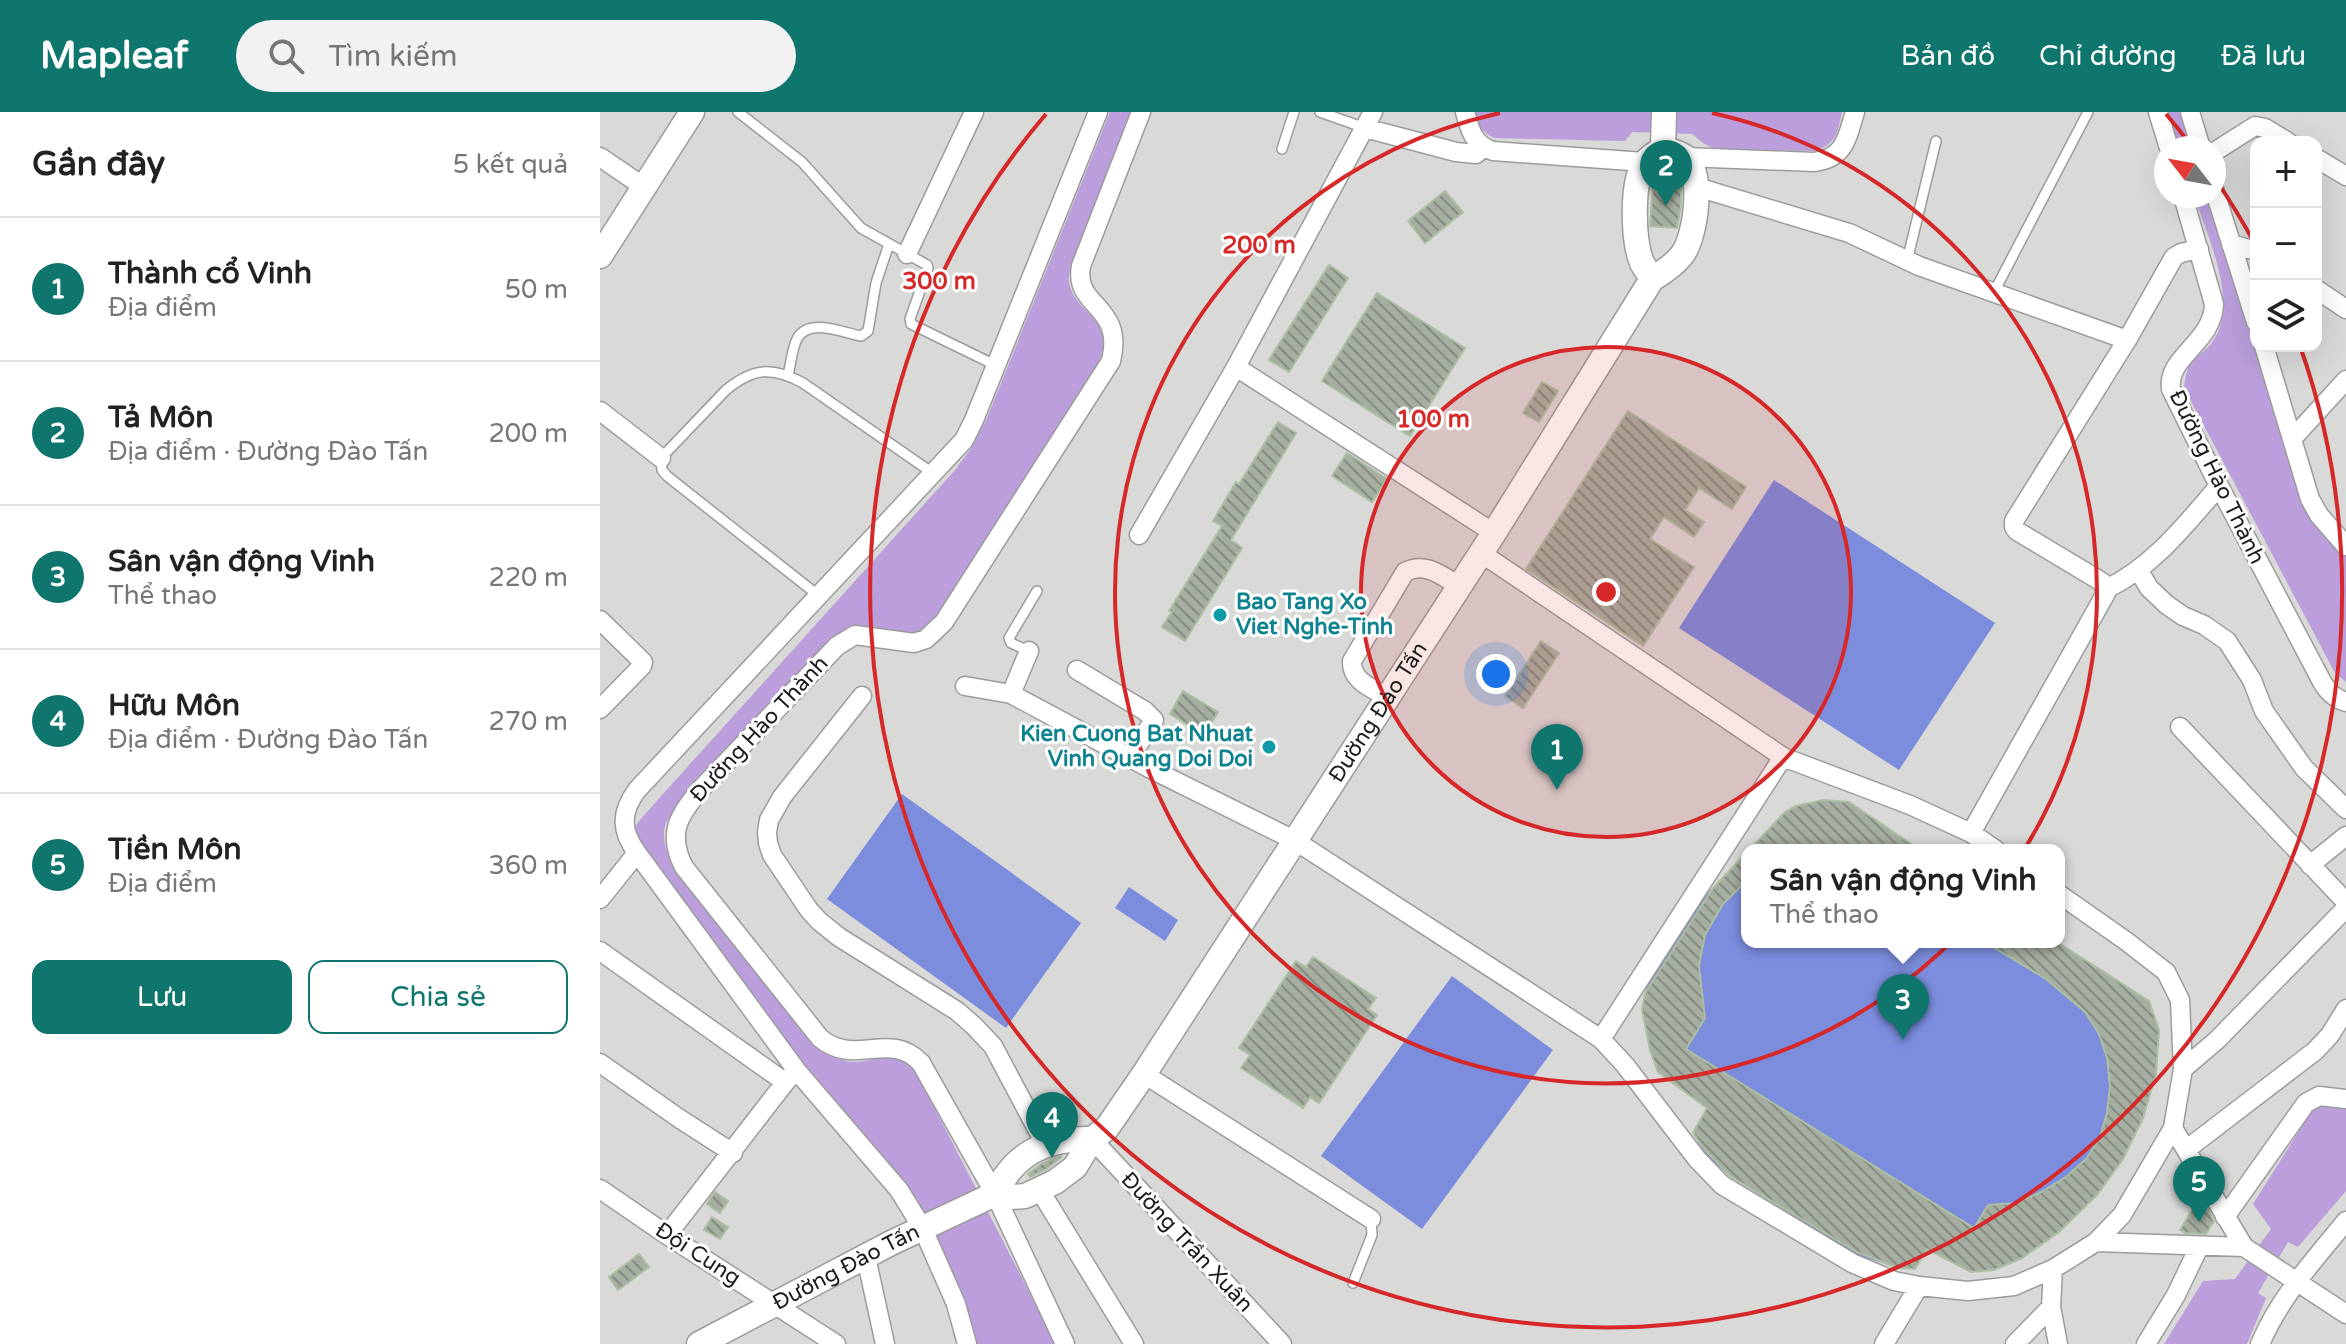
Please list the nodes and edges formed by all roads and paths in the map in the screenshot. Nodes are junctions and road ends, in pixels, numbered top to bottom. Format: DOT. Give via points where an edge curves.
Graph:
graph roads {
  1 [pos="692,112"];
  2 [pos="738,112"];
  3 [pos="974,112"];
  4 [pos="1098,112"];
  5 [pos="1141,112"];
  6 [pos="1294,112"];
  7 [pos="1320,112"];
  8 [pos="1465,112"];
  9 [pos="1664,112"];
  10 [pos="1855,112"];
  11 [pos="2088,112"];
  12 [pos="2158,112"];
  13 [pos="2190,112"];
  14 [pos="1369,120"];
  15 [pos="2165,136"];
  16 [pos="2197,136"];
  17 [pos="2278,136"];
  18 [pos="1936,141"];
  19 [pos="2226,144"];
  20 [pos="1483,148"];
  21 [pos="1282,149"];
  22 [pos="1664,151"];
  23 [pos="600,157"];
  24 [pos="2322,162"];
  25 [pos="2346,176"];
  26 [pos="644,187"];
  27 [pos="1697,187"];
  28 [pos="2187,208"];
  29 [pos="2220,208"];
  30 [pos="889,244"];
  31 [pos="2231,244"];
  32 [pos="2199,249"];
  33 [pos="2250,249"];
  34 [pos="907,254"];
  35 [pos="600,256"];
  36 [pos="1907,261"];
  37 [pos="1652,279"];
  38 [pos="1994,292"];
  39 [pos="2322,293"];
  40 [pos="2250,303"];
  41 [pos="2346,309"];
  42 [pos="2127,340"];
  43 [pos="2266,352"];
  44 [pos="995,365"];
  45 [pos="1236,367"];
  46 [pos="788,375"];
  47 [pos="2346,380"];
  48 [pos="600,411"];
  49 [pos="2293,438"];
  50 [pos="661,458"];
  51 [pos="934,474"];
  52 [pos="2219,486"];
  53 [pos="1139,535"];
  54 [pos="1487,543"];
  55 [pos="2346,546"];
  56 [pos="2138,569"];
  57 [pos="1459,586"];
  58 [pos="2106,589"];
  59 [pos="1037,591"];
  60 [pos="819,596"];
  61 [pos="600,620"];
  62 [pos="1029,651"];
  63 [pos="1077,670"];
  64 [pos="965,686"];
  65 [pos="1011,694"];
  66 [pos="862,696"];
  67 [pos="1387,697"];
  68 [pos="2346,702"];
  69 [pos="600,709"];
  70 [pos="2180,727"];
  71 [pos="1130,757"];
  72 [pos="1783,757"];
  73 [pos="2346,809"];
  74 [pos="1971,833"];
  75 [pos="2346,836"];
  76 [pos="1294,840"];
  77 [pos="1987,844"];
  78 [pos="637,853"];
  79 [pos="2310,865"];
  80 [pos="2065,898"];
  81 [pos="600,899"];
  82 [pos="2346,905"];
  83 [pos="600,951"];
  84 [pos="2346,1009"];
  85 [pos="1601,1039"];
  86 [pos="600,1063"];
  87 [pos="2183,1069"];
  88 [pos="1144,1074"];
  89 [pos="792,1076"];
  90 [pos="2346,1099"];
  91 [pos="2173,1128"];
  92 [pos="1092,1139"];
  93 [pos="1045,1144"];
  94 [pos="2187,1149"];
  95 [pos="733,1153"];
  96 [pos="600,1189"];
  97 [pos="1039,1189"];
  98 [pos="991,1196"];
  99 [pos="2225,1217"];
  100 [pos="1371,1219"];
  101 [pos="2346,1221"];
  102 [pos="926,1227"];
  103 [pos="667,1235"];
  104 [pos="2096,1242"];
  105 [pos="2199,1247"];
  106 [pos="2244,1247"];
  107 [pos="866,1257"];
  108 [pos="2053,1269"];
  109 [pos="2296,1282"];
  110 [pos="1353,1283"];
  111 [pos="1919,1286"];
  112 [pos="777,1304"];
  113 [pos="2051,1307"];
  114 [pos="2346,1314"];
  115 [pos="699,1344"];
  116 [pos="836,1344"];
  117 [pos="885,1344"];
  118 [pos="967,1344"];
  119 [pos="1065,1344"];
  120 [pos="1134,1344"];
  121 [pos="1282,1344"];
  122 [pos="1884,1344"];
  123 [pos="2015,1344"];
  124 [pos="2058,1344"];
  125 [pos="2146,1344"];
  126 [pos="2260,1344"];
  1 -- 26 [label="street"];
  2 -- 30 [label="lane" via="802,162 861,228"];
  3 -- 34 [label="street"];
  4 -- 44 [label="street"];
  5 -- 98 [label="street, Đường Hào Thành" via="1079,277 1080,286 1111,324 1111,361 944,622 914,643 855,635 837,646 700,790 676,826 675,843 684,867 813,1031 846,1051 889,1047 916,1057"];
  6 -- 21 [label="lane"];
  7 -- 14 [label="lane"];
  8 -- 20 [label="street"];
  9 -- 22 [label="street, Đường Đào Tấn"];
  10 -- 22 [label="street" via="1844,146 1825,161"];
  11 -- 38 [label="lane"];
  12 -- 15 [label="street"];
  13 -- 16 [label="street"];
  14 -- 20 [label="street" via="1456,152 1476,154"];
  14 -- 45 [label="street"];
  17 -- 19 [label="street" via="2255,126"];
  18 -- 36 [label="lane"];
  20 -- 22 [label="street"];
  22 -- 27 [label="street, Đường Đào Tấn" via="1695,170"];
  22 -- 37 [label="street, Đường Đào Tấn" via="1637,180 1637,244"];
  23 -- 26 [label="street"];
  24 -- 25 [label="street"];
  26 -- 35 [label="street"];
  27 -- 36 [label="street" via="1849,233"];
  27 -- 37 [label="street, Đường Đào Tấn" via="1692,234 1684,253"];
  28 -- 32 [label="street, Đường Hào Thành"];
  29 -- 31 [label="street"];
  30 -- 34 [label="lane"];
  30 -- 46 [label="lane" via="866,334 818,328 803,333"];
  31 -- 33 [label="street"];
  31 -- 40 [label="street"];
  32 -- 42 [label="street" via="2174,257"];
  32 -- 52 [label="street, Đường Hào Thành" via="2214,317 2170,383"];
  34 -- 44 [label="lane" via="928,268 911,324"];
  36 -- 38 [label="street"];
  37 -- 54 [label="street, Đường Đào Tấn"];
  38 -- 42 [label="street"];
  39 -- 41 [label="street"];
  42 -- 58 [label="street" via="2013,524"];
  43 -- 49 [label="street"];
  44 -- 51 [label="street" via="964,440"];
  45 -- 53 [label="street"];
  45 -- 54 [label="street"];
  46 -- 50 [label="lane" via="758,372 736,382"];
  46 -- 51 [label="lane"];
  47 -- 49 [label="street"];
  48 -- 50 [label="street"];
  49 -- 55 [label="street" via="2310,499"];
  50 -- 60 [label="lane" via="667,476"];
  51 -- 60 [label="street"];
  52 -- 56 [label="street"];
  52 -- 68 [label="street, Đường Hào Thành" via="2326,689"];
  54 -- 57 [label="street, Đường Đào Tấn"];
  54 -- 72 [label="street"];
  56 -- 58 [label="street"];
  56 -- 73 [label="street" via="2167,605 2227,641 2264,711 2304,768"];
  57 -- 67 [label="street, Đường Đào Tấn"];
  57 -- 67 [label="street" via="1428,568 1405,572 1352,661 1356,678"];
  58 -- 74 [label="street"];
  59 -- 62 [label="lane" via="1009,638"];
  60 -- 78 [label="street" via="631,798 623,823"];
  61 -- 69 [label="street" via="643,662"];
  62 -- 65 [label="street"];
  63 -- 71 [label="street" via="1154,720"];
  64 -- 65 [label="street"];
  65 -- 71 [label="street"];
  66 -- 93 [label="street" via="775,808 767,832 772,855 829,930 957,1011 985,1036"];
  67 -- 76 [label="street, Đường Đào Tấn"];
  70 -- 79 [label="street"];
  71 -- 76 [label="street"];
  72 -- 74 [label="street"];
  72 -- 85 [label="street"];
  74 -- 77 [label="street"];
  75 -- 79 [label="street"];
  76 -- 85 [label="street"];
  76 -- 88 [label="street, Đường Đào Tấn"];
  78 -- 81 [label="street"];
  78 -- 89 [label="street"];
  79 -- 82 [label="street"];
  80 -- 87 [label="street" via="2166,972 2180,1000"];
  82 -- 87 [label="street"];
  83 -- 89 [label="street" via="782,1080"];
  84 -- 94 [label="street" via="2315,1051"];
  85 -- 111 [label="street" via="1722,1185 1852,1263"];
  86 -- 95 [label="street"];
  87 -- 91 [label="street"];
  88 -- 92 [label="street, Đường Đào Tấn" via="1107,1128"];
  88 -- 100 [label="street"];
  89 -- 95 [label="street"];
  89 -- 102 [label="street" via="878,1163"];
  90 -- 99 [label="street" via="2319,1096 2306,1103"];
  91 -- 94 [label="street"];
  91 -- 104 [label="street" via="2122,1215"];
  92 -- 93 [label="street, Đường Đào Tấn"];
  92 -- 97 [label="street, Đường Đào Tấn" via="1075,1167"];
  92 -- 121 [label="street, Đường Trần Xuân"];
  93 -- 98 [label="street, Đường Đào Tấn" via="1017,1162"];
  94 -- 99 [label="street"];
  95 -- 103 [label="street"];
  96 -- 103 [label="street, Đội Cung"];
  97 -- 98 [label="street, Đường Đào Tấn" via="1025,1196"];
  97 -- 120 [label="street"];
  98 -- 102 [label="street, Đường Đào Tấn"];
  98 -- 119 [label="street, Đường Hào Thành"];
  99 -- 106 [label="street"];
  100 -- 110 [label="lane" via="1372,1235"];
  101 -- 109 [label="street"];
  102 -- 107 [label="street, Đường Đào Tấn"];
  102 -- 118 [label="street"];
  103 -- 112 [label="street, Đội Cung"];
  104 -- 105 [label="street"];
  104 -- 108 [label="street"];
  105 -- 106 [label="street"];
  105 -- 125 [label="street"];
  106 -- 109 [label="street"];
  107 -- 112 [label="street, Đường Đào Tấn"];
  107 -- 117 [label="street"];
  108 -- 111 [label="street" via="2014,1286 1968,1291"];
  108 -- 113 [label="street"];
  109 -- 114 [label="street"];
  109 -- 126 [label="street"];
  111 -- 122 [label="street"];
  112 -- 115 [label="street, Đường Đào Tấn"];
  112 -- 116 [label="street, Đội Cung"];
  113 -- 123 [label="street"];
  113 -- 124 [label="street"];
}
